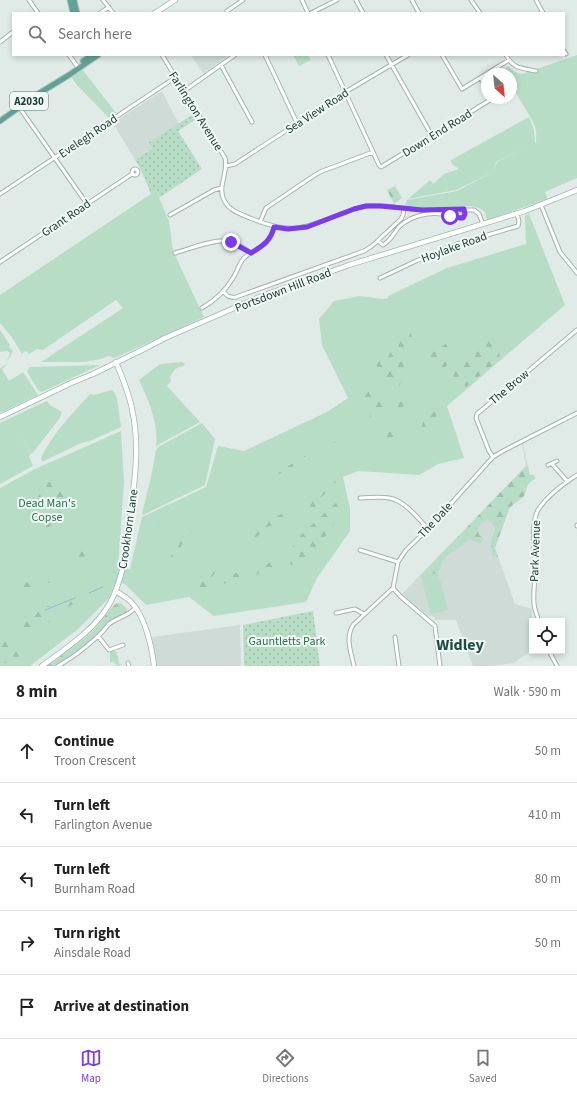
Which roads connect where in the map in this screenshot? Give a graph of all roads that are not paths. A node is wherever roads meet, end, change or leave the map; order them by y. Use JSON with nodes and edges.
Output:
{"nodes":[{"id":1,"x":29,"y":0,"type":"edge"},
{"id":2,"x":70,"y":0,"type":"edge"},
{"id":3,"x":74,"y":0,"type":"edge"},
{"id":4,"x":103,"y":0,"type":"edge"},
{"id":5,"x":175,"y":0,"type":"edge"},
{"id":6,"x":243,"y":0,"type":"edge"},
{"id":7,"x":302,"y":0,"type":"edge"},
{"id":8,"x":337,"y":0,"type":"edge"},
{"id":9,"x":356,"y":0,"type":"edge"},
{"id":10,"x":412,"y":0,"type":"edge"},
{"id":11,"x":471,"y":0,"type":"edge"},
{"id":12,"x":536,"y":0,"type":"edge"},
{"id":13,"x":109,"y":8,"type":"junction"},
{"id":14,"x":37,"y":12,"type":"edge"},
{"id":15,"x":73,"y":12,"type":"edge"},
{"id":16,"x":77,"y":12,"type":"edge"},
{"id":17,"x":102,"y":12,"type":"edge"},
{"id":18,"x":111,"y":12,"type":"edge"},
{"id":19,"x":158,"y":12,"type":"edge"},
{"id":20,"x":228,"y":12,"type":"edge"},
{"id":21,"x":308,"y":12,"type":"edge"},
{"id":22,"x":311,"y":12,"type":"edge"},
{"id":23,"x":362,"y":12,"type":"edge"},
{"id":24,"x":418,"y":12,"type":"edge"},
{"id":25,"x":479,"y":12,"type":"edge"},
{"id":26,"x":542,"y":12,"type":"edge"},
{"id":27,"x":12,"y":33,"type":"edge"},
{"id":28,"x":0,"y":42,"type":"edge"},
{"id":29,"x":70,"y":56,"type":"edge"},
{"id":30,"x":93,"y":56,"type":"edge"},
{"id":31,"x":94,"y":56,"type":"edge"},
{"id":32,"x":163,"y":56,"type":"edge"},
{"id":33,"x":234,"y":56,"type":"edge"},
{"id":34,"x":265,"y":56,"type":"edge"},
{"id":35,"x":328,"y":56,"type":"edge"},
{"id":36,"x":387,"y":56,"type":"edge"},
{"id":37,"x":406,"y":56,"type":"edge"},
{"id":38,"x":443,"y":56,"type":"edge"},
{"id":39,"x":507,"y":56,"type":"edge"},
{"id":40,"x":509,"y":60,"type":"junction"},
{"id":41,"x":221,"y":65,"type":"junction"},
{"id":42,"x":392,"y":65,"type":"junction"},
{"id":43,"x":77,"y":66,"type":"junction"},
{"id":44,"x":497,"y":68,"type":"edge"},
{"id":45,"x":536,"y":71,"type":"dead end"},
{"id":46,"x":176,"y":77,"type":"junction"},
{"id":47,"x":481,"y":78,"type":"edge"},
{"id":48,"x":58,"y":81,"type":"junction"},
{"id":49,"x":184,"y":91,"type":"junction"},
{"id":50,"x":345,"y":92,"type":"junction"},
{"id":51,"x":484,"y":104,"type":"edge"},
{"id":52,"x":19,"y":107,"type":"junction"},
{"id":53,"x":0,"y":121,"type":"edge"},
{"id":54,"x":252,"y":122,"type":"dead end"},
{"id":55,"x":298,"y":123,"type":"junction"},
{"id":56,"x":432,"y":136,"type":"junction"},
{"id":57,"x":373,"y":152,"type":"junction"},
{"id":58,"x":55,"y":157,"type":"junction"},
{"id":59,"x":226,"y":166,"type":"junction"},
{"id":60,"x":132,"y":174,"type":"dead end"},
{"id":61,"x":221,"y":188,"type":"junction"},
{"id":62,"x":577,"y":190,"type":"edge"},
{"id":63,"x":0,"y":194,"type":"edge"},
{"id":64,"x":87,"y":204,"type":"junction"},
{"id":65,"x":541,"y":205,"type":"junction"},
{"id":66,"x":404,"y":208,"type":"junction"},
{"id":67,"x":464,"y":209,"type":"junction"},
{"id":68,"x":517,"y":214,"type":"junction"},
{"id":69,"x":170,"y":215,"type":"dead end"},
{"id":70,"x":260,"y":222,"type":"junction"},
{"id":71,"x":483,"y":224,"type":"junction"},
{"id":72,"x":274,"y":227,"type":"junction"},
{"id":73,"x":378,"y":241,"type":"junction"},
{"id":74,"x":251,"y":253,"type":"junction"},
{"id":75,"x":180,"y":256,"type":"dead end"},
{"id":76,"x":0,"y":262,"type":"edge"},
{"id":77,"x":577,"y":273,"type":"edge"},
{"id":78,"x":380,"y":278,"type":"dead end"},
{"id":79,"x":222,"y":291,"type":"junction"},
{"id":80,"x":202,"y":308,"type":"dead end"},
{"id":81,"x":577,"y":330,"type":"edge"},
{"id":82,"x":116,"y":362,"type":"junction"},
{"id":83,"x":577,"y":413,"type":"edge"},
{"id":84,"x":0,"y":416,"type":"edge"},
{"id":85,"x":493,"y":457,"type":"junction"},
{"id":86,"x":557,"y":461,"type":"dead end"},
{"id":87,"x":552,"y":464,"type":"junction"},
{"id":88,"x":548,"y":465,"type":"dead end"},
{"id":89,"x":577,"y":475,"type":"edge"},
{"id":90,"x":567,"y":481,"type":"junction"},
{"id":91,"x":360,"y":498,"type":"dead end"},
{"id":92,"x":428,"y":529,"type":"junction"},
{"id":93,"x":360,"y":550,"type":"dead end"},
{"id":94,"x":398,"y":562,"type":"junction"},
{"id":95,"x":393,"y":588,"type":"junction"},
{"id":96,"x":115,"y":591,"type":"junction"},
{"id":97,"x":135,"y":608,"type":"junction"},
{"id":98,"x":336,"y":613,"type":"dead end"},
{"id":99,"x":364,"y":614,"type":"junction"},
{"id":100,"x":538,"y":618,"type":"edge"},
{"id":101,"x":98,"y":636,"type":"junction"},
{"id":102,"x":395,"y":637,"type":"dead end"},
{"id":103,"x":123,"y":646,"type":"dead end"},
{"id":104,"x":551,"y":654,"type":"edge"},
{"id":105,"x":42,"y":666,"type":"edge"},
{"id":106,"x":59,"y":666,"type":"edge"},
{"id":107,"x":154,"y":666,"type":"edge"},
{"id":108,"x":354,"y":666,"type":"edge"},
{"id":109,"x":399,"y":666,"type":"edge"},
{"id":110,"x":440,"y":666,"type":"edge"},
{"id":111,"x":557,"y":666,"type":"edge"}],
"edges":[{"from":1,"to":14,"type":"street"},
{"from":2,"to":15,"type":"main road"},
{"from":3,"to":16,"type":"main road"},
{"from":4,"to":13,"type":"street"},
{"from":5,"to":19,"type":"main road"},
{"from":6,"to":20,"type":"street"},
{"from":7,"to":21,"type":"street"},
{"from":8,"to":22,"type":"street"},
{"from":9,"to":23,"type":"street"},
{"from":10,"to":24,"type":"street"},
{"from":11,"to":25,"type":"street"},
{"from":12,"to":26,"type":"street"},
{"from":13,"to":17,"type":"street"},
{"from":13,"to":18,"type":"street"},
{"from":27,"to":28,"type":"street"},
{"from":29,"to":43,"type":"street"},
{"from":30,"to":43,"type":"main road","number":"A2030"},
{"from":31,"to":48,"type":"main road","number":"A2030"},
{"from":32,"to":46,"type":"street","name":"Farlington Avenue"},
{"from":33,"to":41,"type":"street"},
{"from":34,"to":55,"type":"street"},
{"from":35,"to":50,"type":"street"},
{"from":36,"to":42,"type":"street"},
{"from":37,"to":42,"type":"street","name":"Sea View Road"},
{"from":38,"to":47,"type":"street"},
{"from":39,"to":40,"type":"street"},
{"from":40,"to":44,"type":"street"},
{"from":40,"to":45,"type":"street"},
{"from":41,"to":49,"type":"street"},
{"from":41,"to":54,"type":"street"},
{"from":42,"to":50,"type":"street","name":"Sea View Road"},
{"from":42,"to":56,"type":"street"},
{"from":43,"to":48,"type":"main road","number":"A2030"},
{"from":46,"to":49,"type":"street","name":"Farlington Avenue"},
{"from":46,"to":58,"type":"street","name":"Evelegh Road"},
{"from":48,"to":52,"type":"main road","number":"A2030"},
{"from":49,"to":59,"type":"street","name":"Farlington Avenue"},
{"from":50,"to":55,"type":"street","name":"Sea View Road"},
{"from":50,"to":57,"type":"street"},
{"from":51,"to":56,"type":"street","name":"Down End Road"},
{"from":52,"to":53,"type":"main road","number":"A2030"},
{"from":52,"to":58,"type":"street"},
{"from":55,"to":59,"type":"street","name":"Sea View Road"},
{"from":56,"to":57,"type":"street","name":"Down End Road"},
{"from":57,"to":70,"type":"street"},
{"from":58,"to":63,"type":"street","name":"Evelegh Road"},
{"from":58,"to":64,"type":"street"},
{"from":59,"to":61,"type":"street","name":"Farlington Avenue"},
{"from":60,"to":64,"type":"street","name":"Grant Road"},
{"from":61,"to":69,"type":"street"},
{"from":61,"to":70,"type":"street"},
{"from":62,"to":65,"type":"main road","name":"Portsdown Hill Road"},
{"from":64,"to":76,"type":"street","name":"Grant Road"},
{"from":65,"to":68,"type":"main road","name":"Portsdown Hill Road"},
{"from":65,"to":77,"type":"street"},
{"from":66,"to":67,"type":"street"},
{"from":66,"to":72,"type":"street"},
{"from":66,"to":73,"type":"street"},
{"from":67,"to":71,"type":"street"},
{"from":67,"to":73,"type":"street"},
{"from":68,"to":71,"type":"main road","name":"Portsdown Hill Road"},
{"from":68,"to":78,"type":"street","name":"Hoylake Road"},
{"from":70,"to":72,"type":"street"},
{"from":71,"to":82,"type":"main road","name":"Portsdown Hill Road"},
{"from":72,"to":74,"type":"street"},
{"from":73,"to":79,"type":"street"},
{"from":74,"to":75,"type":"street"},
{"from":74,"to":79,"type":"street"},
{"from":79,"to":80,"type":"street"},
{"from":81,"to":85,"type":"street","name":"The Brow"},
{"from":82,"to":84,"type":"main road","name":"Portsdown Hill Road"},
{"from":82,"to":96,"type":"main road","name":"Crookhorn Lane"},
{"from":83,"to":85,"type":"street","name":"The Dale"},
{"from":85,"to":92,"type":"street","name":"The Dale"},
{"from":86,"to":87,"type":"street"},
{"from":87,"to":88,"type":"street"},
{"from":87,"to":90,"type":"street"},
{"from":89,"to":90,"type":"street","name":"Park Avenue"},
{"from":90,"to":100,"type":"street","name":"Park Avenue"},
{"from":91,"to":92,"type":"street"},
{"from":92,"to":94,"type":"street","name":"The Dale"},
{"from":93,"to":94,"type":"street"},
{"from":94,"to":95,"type":"street","name":"The Dale"},
{"from":95,"to":99,"type":"street"},
{"from":95,"to":110,"type":"street"},
{"from":96,"to":97,"type":"main road"},
{"from":96,"to":105,"type":"main road","name":"Crookhorn Lane"},
{"from":97,"to":101,"type":"street"},
{"from":97,"to":107,"type":"main road"},
{"from":98,"to":99,"type":"street"},
{"from":99,"to":108,"type":"street"},
{"from":101,"to":103,"type":"street"},
{"from":101,"to":106,"type":"street"},
{"from":102,"to":109,"type":"street"},
{"from":104,"to":111,"type":"street"}]}
